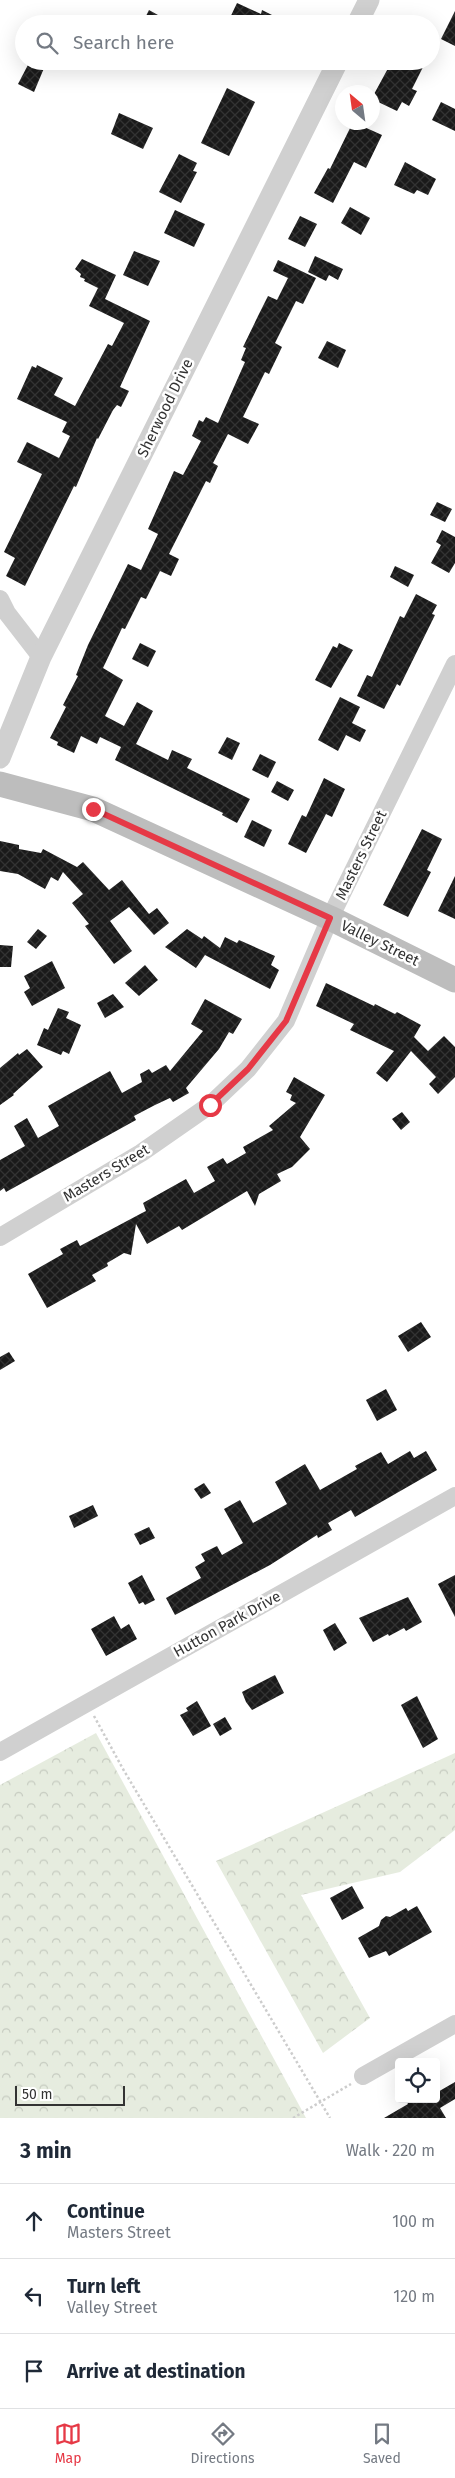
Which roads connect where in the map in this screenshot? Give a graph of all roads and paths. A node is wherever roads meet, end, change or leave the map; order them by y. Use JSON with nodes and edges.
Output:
{"nodes":[{"id":1,"x":369,"y":0,"type":"edge"},
{"id":2,"x":362,"y":15,"type":"edge"},
{"id":3,"x":334,"y":70,"type":"edge"},
{"id":4,"x":0,"y":600,"type":"edge"},
{"id":5,"x":41,"y":657,"type":"junction"},
{"id":6,"x":455,"y":664,"type":"edge"},
{"id":7,"x":0,"y":758,"type":"edge"},
{"id":8,"x":0,"y":784,"type":"edge"},
{"id":9,"x":330,"y":918,"type":"junction"},
{"id":10,"x":455,"y":980,"type":"edge"},
{"id":11,"x":0,"y":1238,"type":"edge"},
{"id":12,"x":455,"y":1496,"type":"edge"},
{"id":13,"x":87,"y":1703,"type":"junction"},
{"id":14,"x":0,"y":1752,"type":"edge"},
{"id":15,"x":455,"y":2024,"type":"edge"},
{"id":16,"x":362,"y":2076,"type":"joint"},
{"id":17,"x":322,"y":2102,"type":"junction"},
{"id":18,"x":293,"y":2118,"type":"edge"},
{"id":19,"x":330,"y":2118,"type":"edge"}],
"edges":[{"from":1,"to":2,"type":"street"},
{"from":3,"to":5,"type":"street","name":"Sherwood Drive"},
{"from":4,"to":5,"type":"street"},
{"from":5,"to":7,"type":"street","name":"Sherwood Drive"},
{"from":6,"to":9,"type":"street","name":"Masters Street"},
{"from":8,"to":9,"type":"main road","name":"Valley Street"},
{"from":9,"to":10,"type":"main road","name":"Valley Street"},
{"from":9,"to":11,"type":"street","name":"Masters Street"},
{"from":12,"to":13,"type":"street","name":"Hutton Park Drive"},
{"from":13,"to":14,"type":"street","name":"Hutton Park Drive"},
{"from":13,"to":17,"type":"path"},
{"from":15,"to":16,"type":"street"},
{"from":16,"to":17,"type":"path"},
{"from":17,"to":18,"type":"path"},
{"from":17,"to":19,"type":"path"}]}
